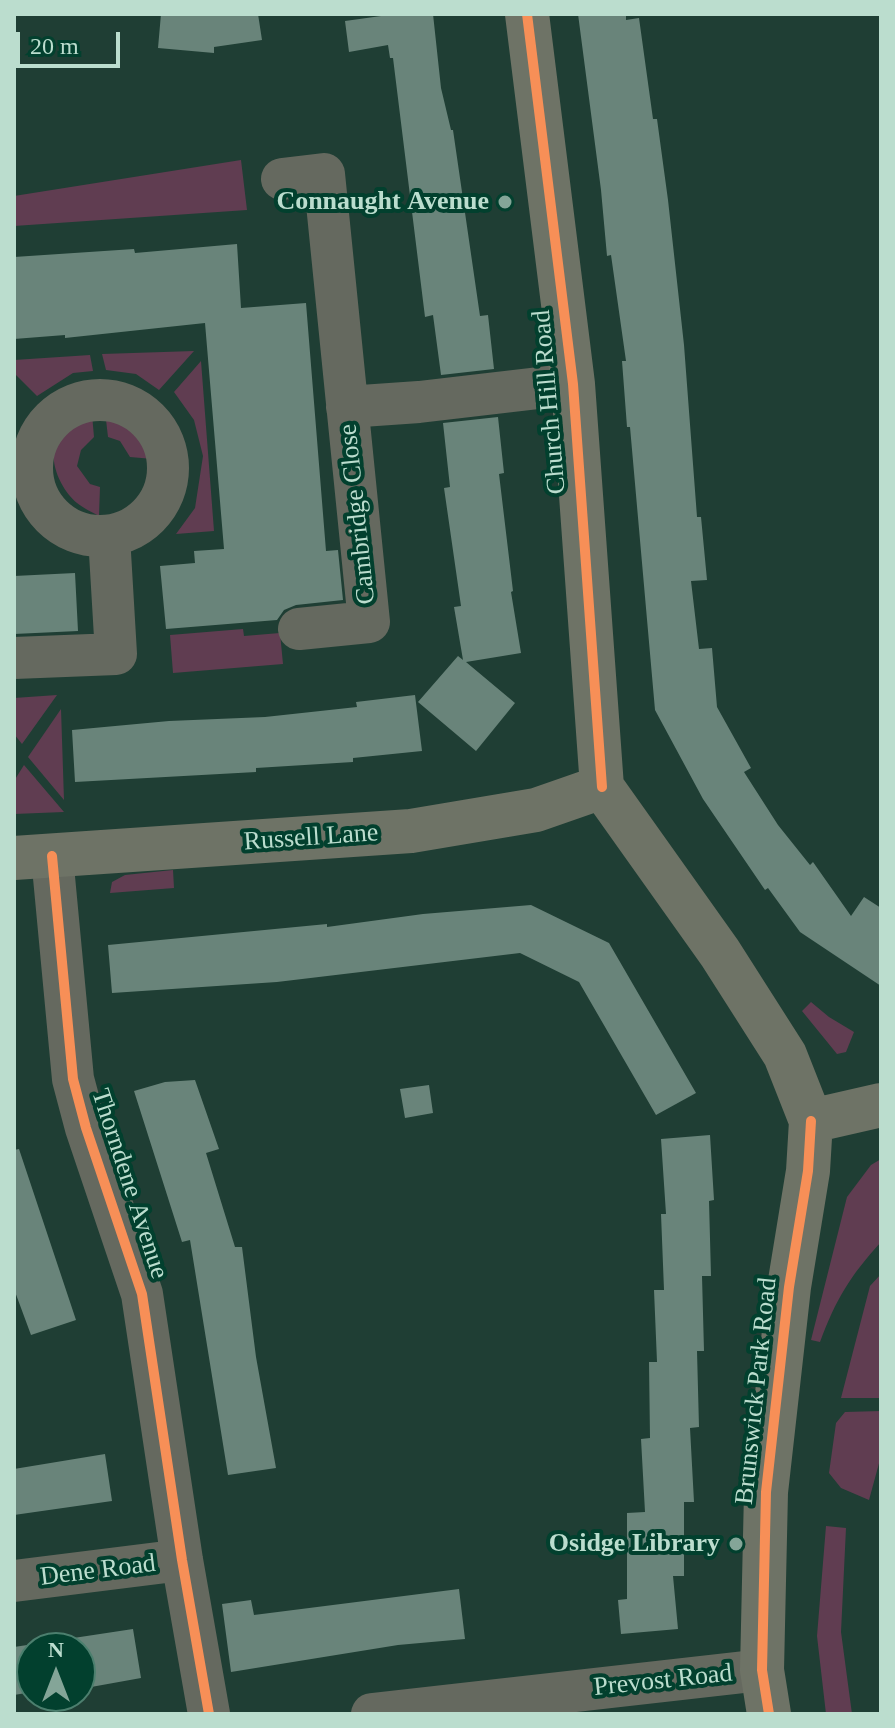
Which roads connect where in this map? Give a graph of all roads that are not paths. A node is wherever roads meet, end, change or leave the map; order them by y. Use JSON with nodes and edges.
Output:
{"nodes":[{"id":1,"x":527,"y":14,"type":"edge"},
{"id":2,"x":282,"y":179,"type":"dead end"},
{"id":3,"x":573,"y":384,"type":"junction"},
{"id":4,"x":347,"y":407,"type":"junction"},
{"id":5,"x":109,"y":536,"type":"dead end"},
{"id":6,"x":299,"y":629,"type":"dead end"},
{"id":7,"x":14,"y":658,"type":"edge"},
{"id":8,"x":602,"y":787,"type":"junction"},
{"id":9,"x":33,"y":857,"type":"edge"},
{"id":10,"x":881,"y":1105,"type":"edge"},
{"id":11,"x":811,"y":1121,"type":"junction"},
{"id":12,"x":182,"y":1560,"type":"junction"},
{"id":13,"x":14,"y":1581,"type":"edge"},
{"id":14,"x":762,"y":1670,"type":"junction"},
{"id":15,"x":209,"y":1714,"type":"edge"},
{"id":16,"x":372,"y":1714,"type":"edge"},
{"id":17,"x":769,"y":1714,"type":"edge"}],
"edges":[{"from":1,"to":3,"type":"street","name":"Church Hill Road"},
{"from":2,"to":4,"type":"street","name":"Cambridge Close"},
{"from":3,"to":4,"type":"street","name":"Cambridge Close"},
{"from":3,"to":8,"type":"street","name":"Church Hill Road"},
{"from":4,"to":6,"type":"street","name":"Cambridge Close"},
{"from":5,"to":7,"type":"street"},
{"from":8,"to":9,"type":"street","name":"Russell Lane"},
{"from":8,"to":11,"type":"street","name":"Brunswick Park Road"},
{"from":9,"to":12,"type":"street","name":"Thorndene Avenue"},
{"from":10,"to":11,"type":"street"},
{"from":11,"to":14,"type":"street","name":"Brunswick Park Road"},
{"from":12,"to":13,"type":"street","name":"Dene Road"},
{"from":12,"to":15,"type":"street","name":"Thorndene Avenue"},
{"from":14,"to":16,"type":"street","name":"Prevost Road"},
{"from":14,"to":17,"type":"street","name":"Brunswick Park Road"}]}
